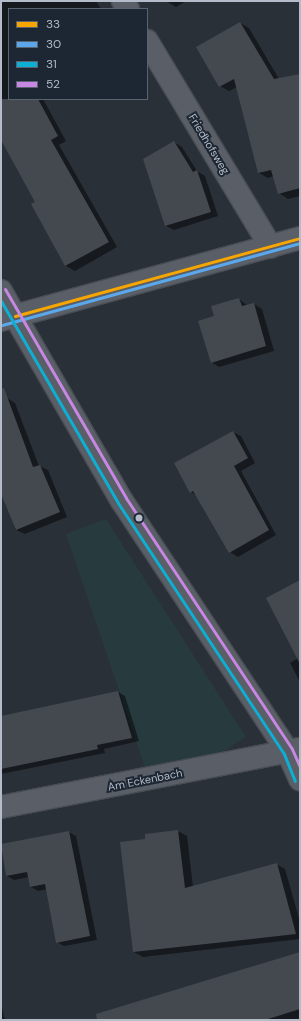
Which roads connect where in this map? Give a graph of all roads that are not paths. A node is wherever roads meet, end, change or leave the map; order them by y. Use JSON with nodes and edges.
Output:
{"nodes":[{"id":1,"x":148,"y":43,"type":"edge"},
{"id":2,"x":300,"y":238,"type":"edge"},
{"id":3,"x":271,"y":246,"type":"junction"},
{"id":4,"x":1,"y":291,"type":"edge"},
{"id":5,"x":8,"y":318,"type":"edge"},
{"id":6,"x":294,"y":751,"type":"edge"},
{"id":7,"x":300,"y":780,"type":"edge"},
{"id":8,"x":1,"y":807,"type":"edge"}],
"edges":[{"from":1,"to":3,"type":"street","name":"Friedhofsweg"},
{"from":2,"to":3,"type":"street"},
{"from":3,"to":5,"type":"street"},
{"from":4,"to":5,"type":"street"},
{"from":5,"to":6,"type":"street"},
{"from":6,"to":7,"type":"street"},
{"from":6,"to":8,"type":"street","name":"Am Eckenbach"}]}
